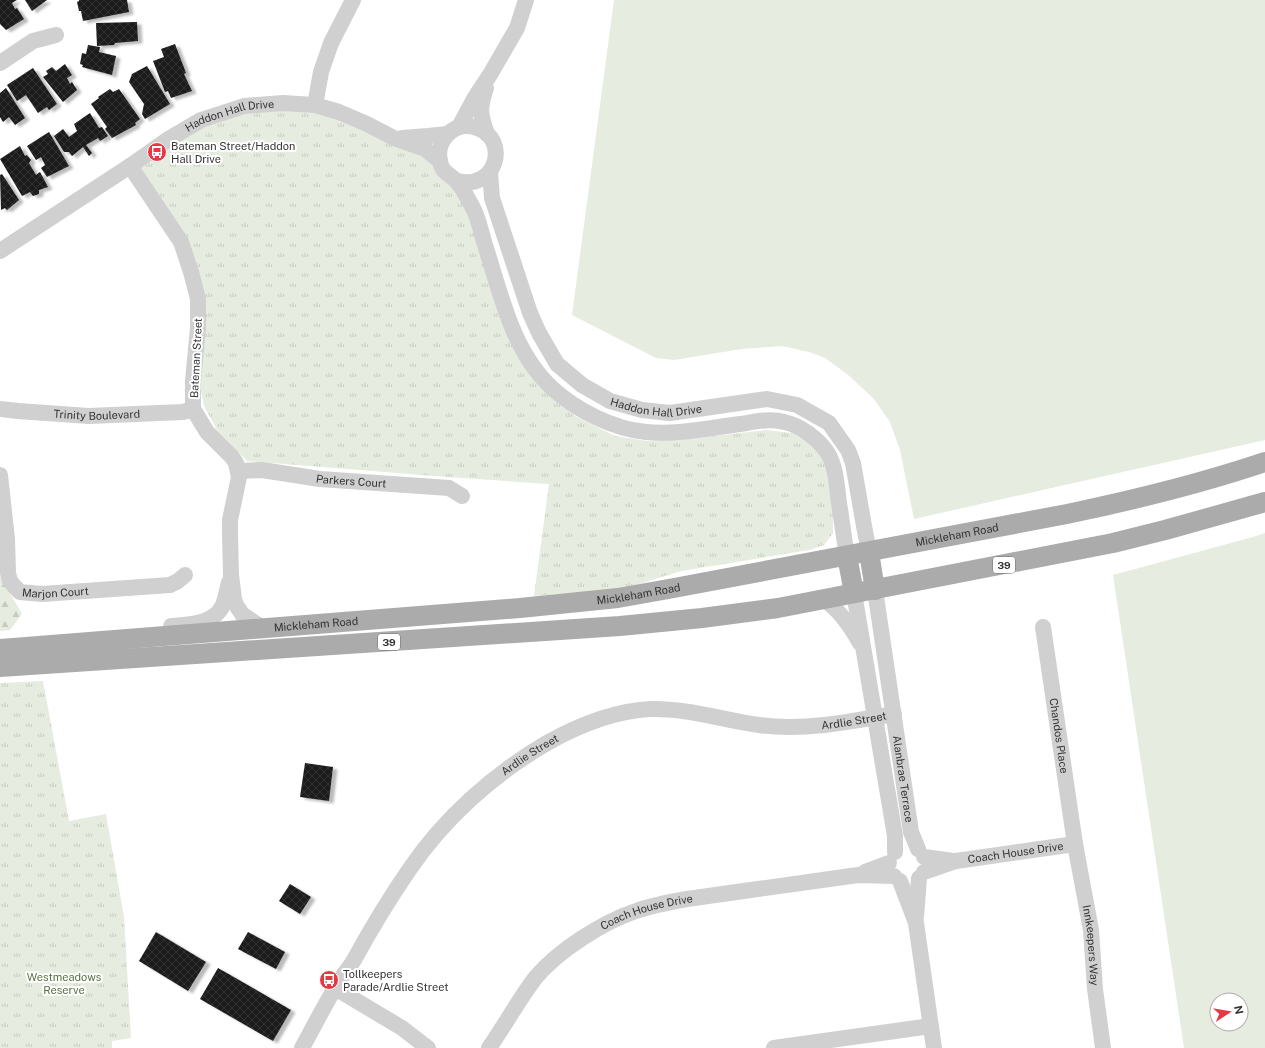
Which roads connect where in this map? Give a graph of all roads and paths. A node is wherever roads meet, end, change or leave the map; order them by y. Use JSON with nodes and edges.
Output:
{"nodes":[{"id":1,"x":353,"y":0,"type":"edge"},
{"id":2,"x":526,"y":0,"type":"edge"},
{"id":3,"x":56,"y":35,"type":"dead end"},
{"id":4,"x":0,"y":63,"type":"edge"},
{"id":5,"x":491,"y":73,"type":"junction"},
{"id":6,"x":315,"y":105,"type":"junction"},
{"id":7,"x":453,"y":130,"type":"junction"},
{"id":8,"x":487,"y":134,"type":"junction"},
{"id":9,"x":394,"y":138,"type":"junction"},
{"id":10,"x":440,"y":161,"type":"junction"},
{"id":11,"x":130,"y":166,"type":"junction"},
{"id":12,"x":490,"y":172,"type":"junction"},
{"id":13,"x":457,"y":181,"type":"junction"},
{"id":14,"x":0,"y":251,"type":"edge"},
{"id":15,"x":0,"y":409,"type":"edge"},
{"id":16,"x":193,"y":409,"type":"junction"},
{"id":17,"x":1265,"y":462,"type":"edge"},
{"id":18,"x":238,"y":470,"type":"junction"},
{"id":19,"x":0,"y":475,"type":"edge"},
{"id":20,"x":462,"y":496,"type":"dead end"},
{"id":21,"x":1265,"y":502,"type":"edge"},
{"id":22,"x":870,"y":552,"type":"junction"},
{"id":23,"x":847,"y":556,"type":"junction"},
{"id":24,"x":185,"y":575,"type":"dead end"},
{"id":25,"x":231,"y":575,"type":"junction"},
{"id":26,"x":875,"y":590,"type":"junction"},
{"id":27,"x":854,"y":593,"type":"junction"},
{"id":28,"x":823,"y":599,"type":"junction"},
{"id":29,"x":1043,"y":627,"type":"dead end"},
{"id":30,"x":264,"y":628,"type":"junction"},
{"id":31,"x":32,"y":646,"type":"junction"},
{"id":32,"x":863,"y":648,"type":"junction"},
{"id":33,"x":0,"y":649,"type":"edge"},
{"id":34,"x":0,"y":667,"type":"edge"},
{"id":35,"x":894,"y":714,"type":"junction"},
{"id":36,"x":875,"y":717,"type":"junction"},
{"id":37,"x":1075,"y":844,"type":"junction"},
{"id":38,"x":921,"y":864,"type":"junction"},
{"id":39,"x":894,"y":868,"type":"junction"},
{"id":40,"x":916,"y":923,"type":"junction"},
{"id":41,"x":335,"y":988,"type":"junction"},
{"id":42,"x":931,"y":1026,"type":"junction"},
{"id":43,"x":302,"y":1048,"type":"edge"},
{"id":44,"x":428,"y":1048,"type":"edge"},
{"id":45,"x":489,"y":1048,"type":"edge"},
{"id":46,"x":774,"y":1048,"type":"edge"},
{"id":47,"x":934,"y":1048,"type":"edge"},
{"id":48,"x":1103,"y":1048,"type":"edge"}],
"edges":[{"from":1,"to":6,"type":"street"},
{"from":2,"to":5,"type":"street"},
{"from":3,"to":4,"type":"street"},
{"from":5,"to":7,"type":"street"},
{"from":5,"to":8,"type":"street"},
{"from":6,"to":9,"type":"street","name":"Haddon Hall Drive"},
{"from":6,"to":11,"type":"street","name":"Haddon Hall Drive"},
{"from":7,"to":8,"type":"street"},
{"from":7,"to":9,"type":"street"},
{"from":7,"to":10,"type":"street"},
{"from":8,"to":12,"type":"street"},
{"from":9,"to":10,"type":"street","name":"Haddon Hall Drive"},
{"from":10,"to":13,"type":"street"},
{"from":11,"to":14,"type":"street","name":"Haddon Hall Drive"},
{"from":11,"to":16,"type":"street","name":"Bateman Street"},
{"from":12,"to":13,"type":"street"},
{"from":12,"to":22,"type":"street","name":"Haddon Hall Drive"},
{"from":13,"to":23,"type":"street","name":"Haddon Hall Drive"},
{"from":15,"to":16,"type":"street","name":"Trinity Boulevard"},
{"from":16,"to":18,"type":"street","name":"Bateman Street"},
{"from":17,"to":22,"type":"main road","name":"Mickleham Road","number":"39"},
{"from":18,"to":20,"type":"street","name":"Parkers Court"},
{"from":18,"to":25,"type":"street"},
{"from":19,"to":24,"type":"street","name":"Marjon Court"},
{"from":21,"to":26,"type":"main road","name":"Mickleham Road","number":"39"},
{"from":22,"to":23,"type":"main road","name":"Mickleham Road","number":"39"},
{"from":22,"to":26,"type":"main road"},
{"from":23,"to":27,"type":"main road"},
{"from":23,"to":30,"type":"main road","name":"Mickleham Road","number":"39"},
{"from":25,"to":30,"type":"street"},
{"from":25,"to":31,"type":"street"},
{"from":26,"to":27,"type":"main road","name":"Mickleham Road","number":"39"},
{"from":26,"to":35,"type":"street","name":"Alanbrae Terrace"},
{"from":27,"to":28,"type":"main road","name":"Mickleham Road","number":"39"},
{"from":27,"to":32,"type":"street","name":"Alanbrae Terrace"},
{"from":28,"to":32,"type":"street"},
{"from":28,"to":34,"type":"main road","name":"Mickleham Road","number":"39"},
{"from":29,"to":37,"type":"street","name":"Chandos Place"},
{"from":30,"to":31,"type":"main road","name":"Mickleham Road","number":"39"},
{"from":31,"to":33,"type":"main road","name":"Mickleham Road","number":"39"},
{"from":32,"to":36,"type":"street","name":"Alanbrae Terrace"},
{"from":35,"to":36,"type":"street","name":"Ardlie Street"},
{"from":35,"to":38,"type":"street","name":"Alanbrae Terrace"},
{"from":36,"to":39,"type":"street","name":"Alanbrae Terrace"},
{"from":36,"to":41,"type":"street","name":"Ardlie Street"},
{"from":37,"to":38,"type":"street","name":"Coach House Drive"},
{"from":37,"to":48,"type":"street","name":"Innkeepers Way"},
{"from":38,"to":39,"type":"street"},
{"from":38,"to":39,"type":"street"},
{"from":38,"to":40,"type":"street","name":"Alanbrae Terrace"},
{"from":39,"to":40,"type":"street","name":"Alanbrae Terrace"},
{"from":39,"to":45,"type":"street","name":"Coach House Drive"},
{"from":40,"to":42,"type":"street","name":"Alanbrae Terrace"},
{"from":41,"to":43,"type":"street","name":"Ardlie Street"},
{"from":41,"to":44,"type":"street"},
{"from":42,"to":46,"type":"street"},
{"from":42,"to":47,"type":"street","name":"Alanbrae Terrace"}]}
